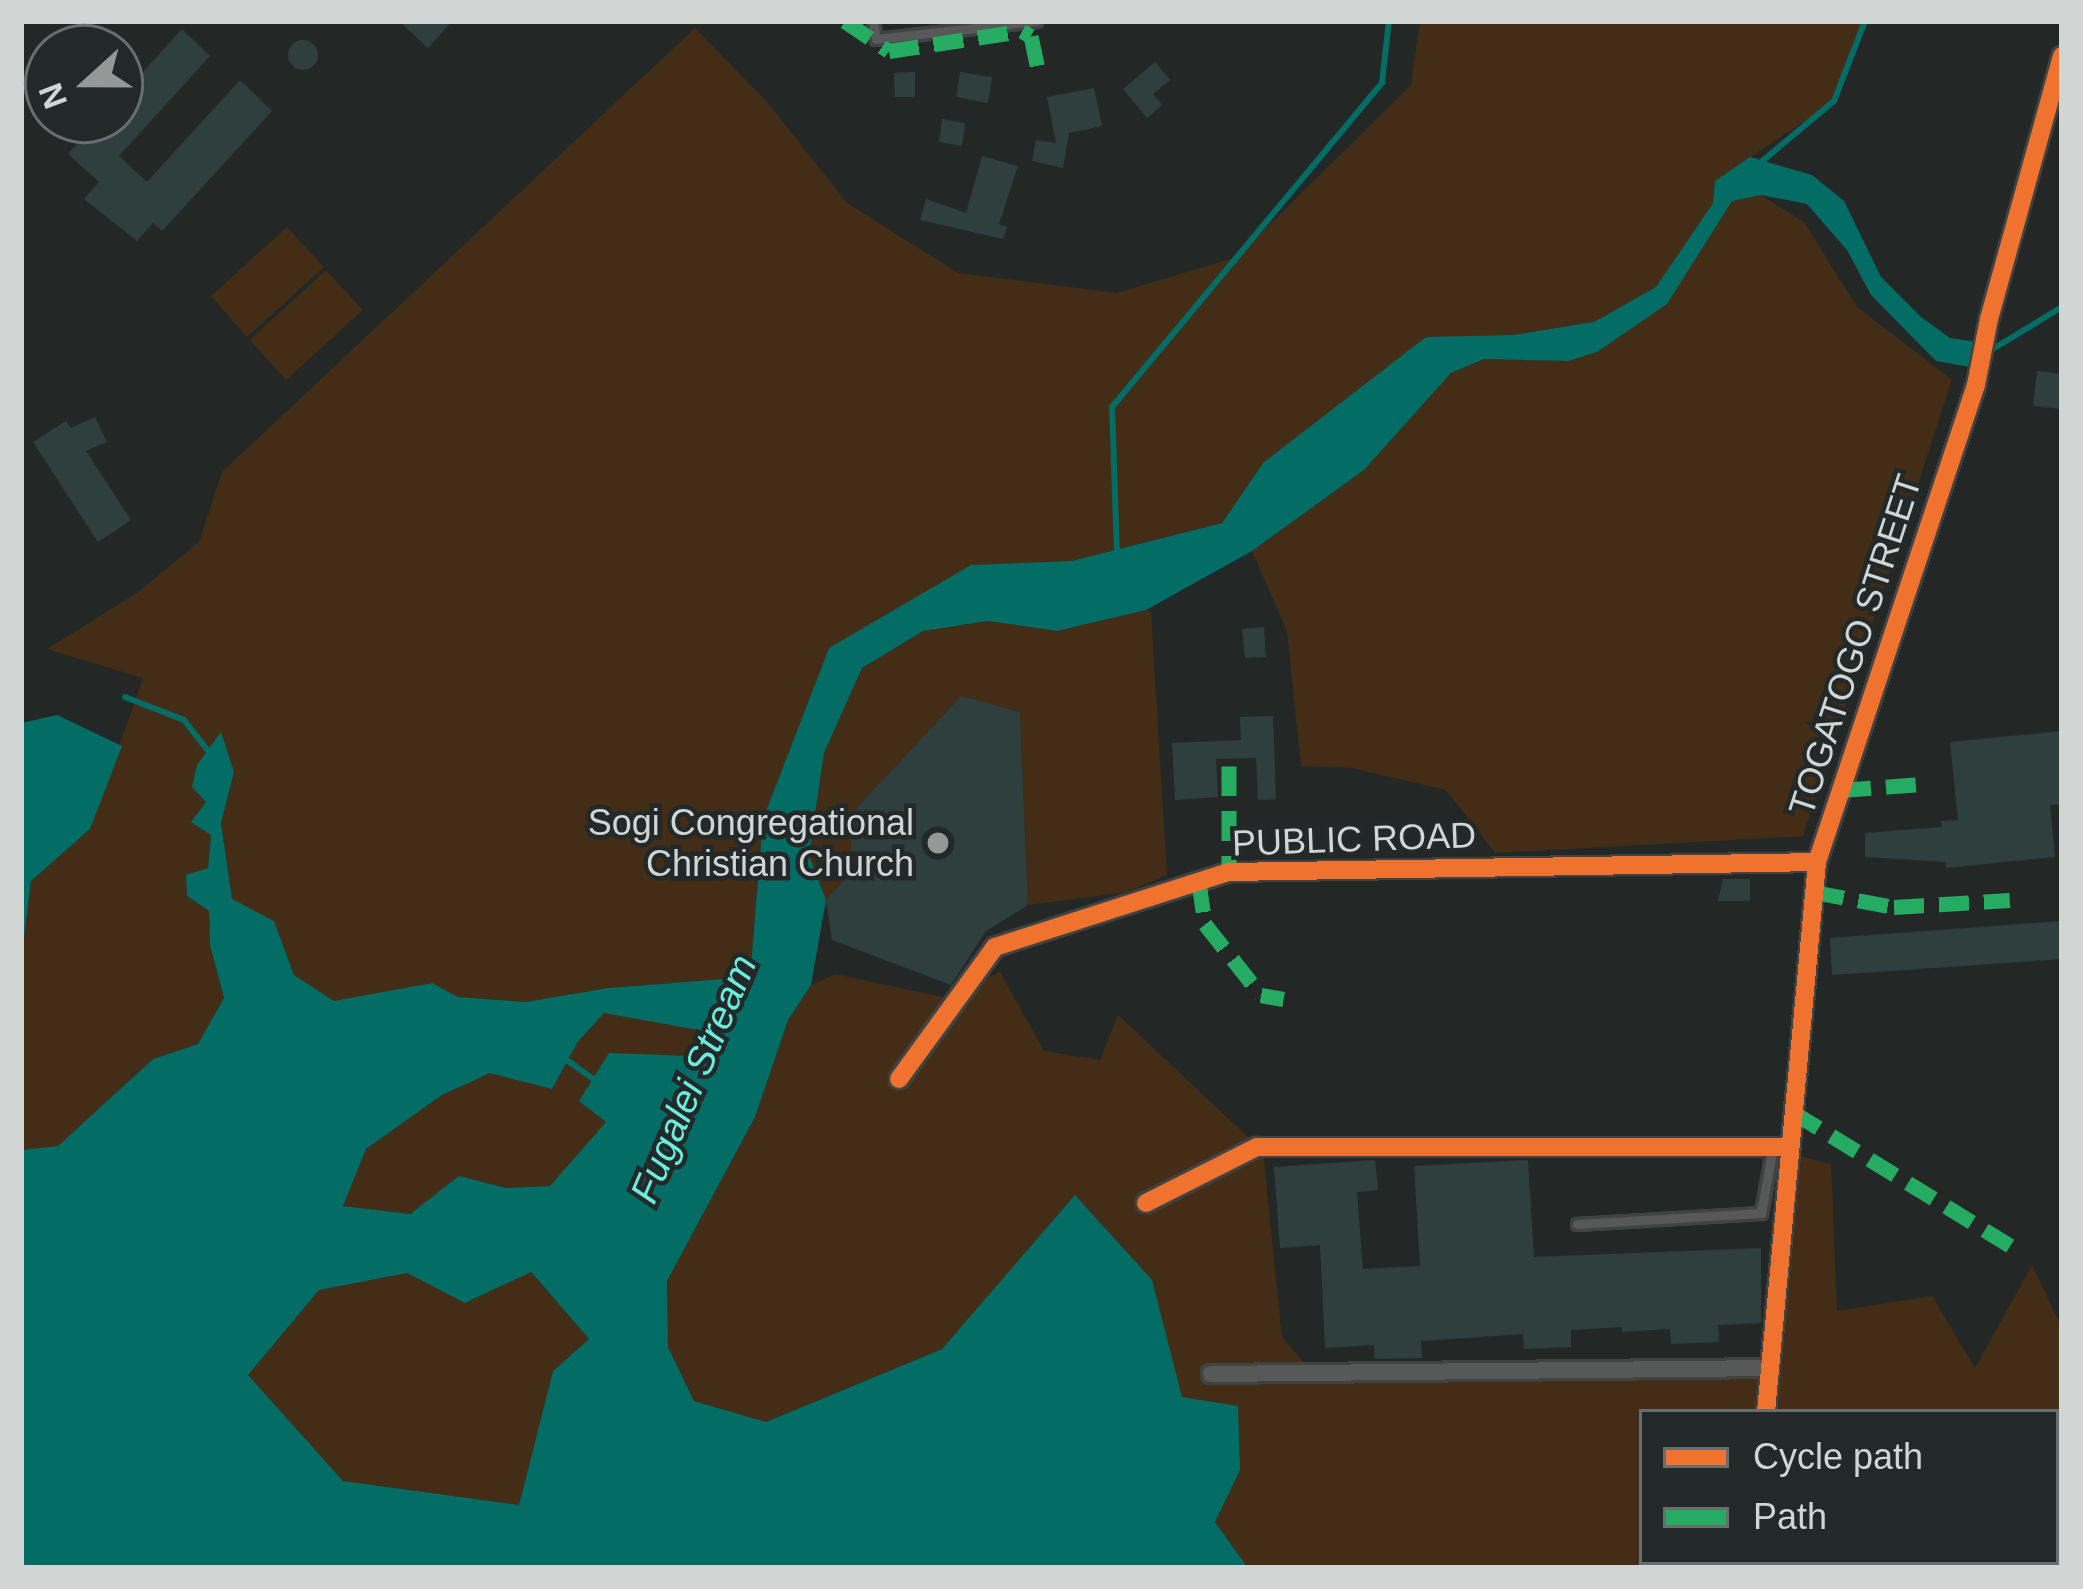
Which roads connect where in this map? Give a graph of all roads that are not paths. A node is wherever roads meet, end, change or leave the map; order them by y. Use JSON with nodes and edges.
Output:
{"nodes":[{"id":1,"x":873,"y":21,"type":"edge"},
{"id":2,"x":1036,"y":21,"type":"edge"},
{"id":3,"x":2062,"y":56,"type":"edge"},
{"id":4,"x":1817,"y":862,"type":"junction"},
{"id":5,"x":899,"y":1078,"type":"dead end"},
{"id":6,"x":1781,"y":1147,"type":"junction"},
{"id":7,"x":1146,"y":1203,"type":"dead end"},
{"id":8,"x":1576,"y":1224,"type":"dead end"},
{"id":9,"x":1770,"y":1368,"type":"junction"},
{"id":10,"x":1211,"y":1374,"type":"dead end"},
{"id":11,"x":1766,"y":1409,"type":"edge"}],
"edges":[{"from":1,"to":2,"type":"lane"},
{"from":3,"to":4,"type":"street","name":"TOGATOGO STREET"},
{"from":4,"to":5,"type":"street","name":"PUBLIC ROAD"},
{"from":4,"to":6,"type":"street","name":"TOGATOGO STREET"},
{"from":6,"to":7,"type":"street"},
{"from":6,"to":8,"type":"lane"},
{"from":6,"to":9,"type":"street","name":"TOGATOGO STREET"},
{"from":9,"to":10,"type":"street"},
{"from":9,"to":11,"type":"street","name":"TOGATOGO STREET"}]}
